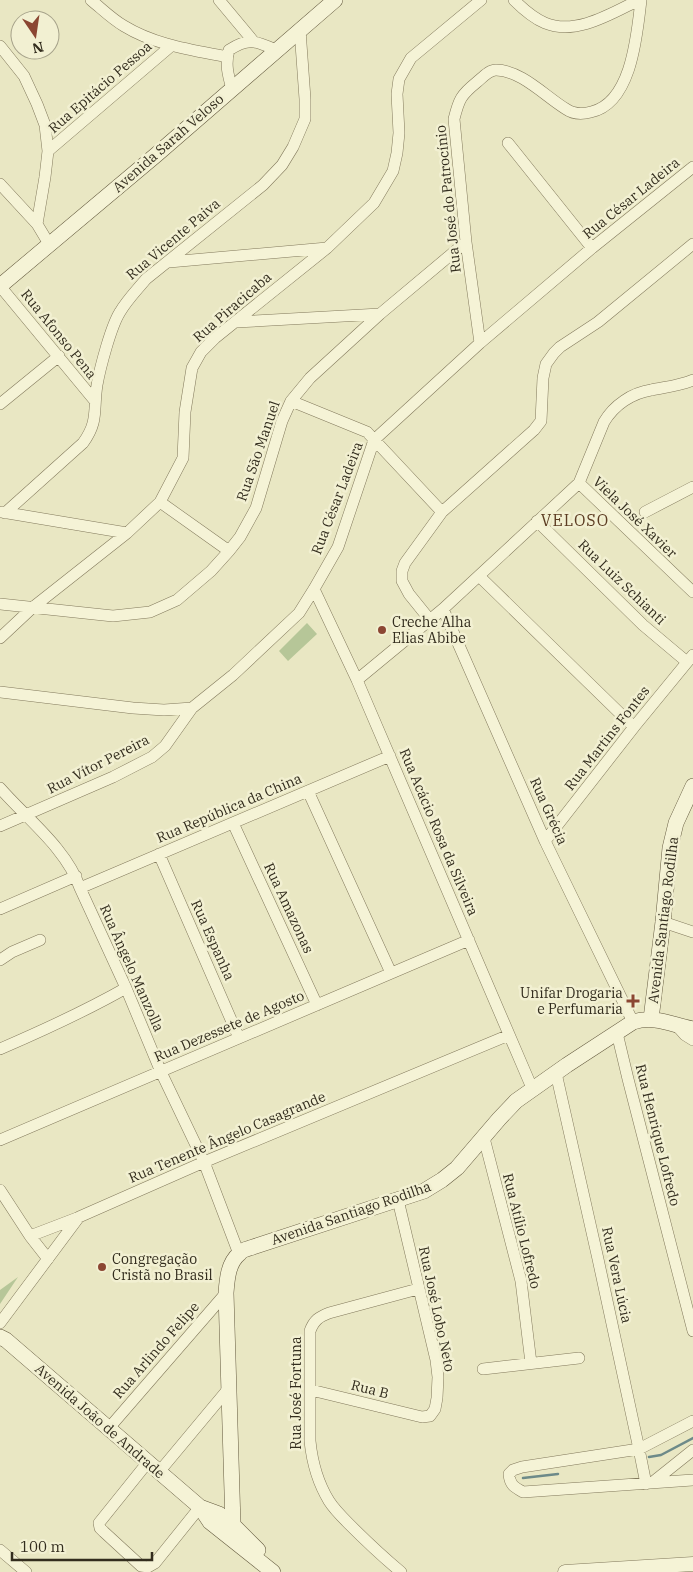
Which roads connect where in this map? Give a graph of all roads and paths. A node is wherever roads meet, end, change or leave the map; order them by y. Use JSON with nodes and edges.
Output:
{"nodes":[{"id":1,"x":91,"y":0,"type":"edge"},
{"id":2,"x":219,"y":0,"type":"edge"},
{"id":3,"x":335,"y":0,"type":"edge"},
{"id":4,"x":481,"y":0,"type":"edge"},
{"id":5,"x":514,"y":0,"type":"edge"},
{"id":6,"x":640,"y":0,"type":"edge"},
{"id":7,"x":300,"y":30,"type":"junction"},
{"id":8,"x":254,"y":42,"type":"junction"},
{"id":9,"x":0,"y":46,"type":"edge"},
{"id":10,"x":171,"y":46,"type":"junction"},
{"id":11,"x":276,"y":50,"type":"junction"},
{"id":12,"x":227,"y":57,"type":"junction"},
{"id":13,"x":232,"y":88,"type":"junction"},
{"id":14,"x":508,"y":143,"type":"dead end"},
{"id":15,"x":48,"y":151,"type":"junction"},
{"id":16,"x":693,"y":167,"type":"edge"},
{"id":17,"x":0,"y":184,"type":"edge"},
{"id":18,"x":36,"y":224,"type":"junction"},
{"id":19,"x":466,"y":242,"type":"junction"},
{"id":20,"x":49,"y":244,"type":"junction"},
{"id":21,"x":693,"y":244,"type":"edge"},
{"id":22,"x":327,"y":248,"type":"junction"},
{"id":23,"x":592,"y":248,"type":"junction"},
{"id":24,"x":169,"y":262,"type":"junction"},
{"id":25,"x":0,"y":286,"type":"edge"},
{"id":26,"x":380,"y":314,"type":"junction"},
{"id":27,"x":350,"y":316,"type":"junction"},
{"id":28,"x":236,"y":322,"type":"junction"},
{"id":29,"x":360,"y":332,"type":"junction"},
{"id":30,"x":480,"y":343,"type":"junction"},
{"id":31,"x":59,"y":356,"type":"junction"},
{"id":32,"x":693,"y":380,"type":"edge"},
{"id":33,"x":95,"y":401,"type":"junction"},
{"id":34,"x":291,"y":401,"type":"junction"},
{"id":35,"x":0,"y":404,"type":"edge"},
{"id":36,"x":374,"y":440,"type":"junction"},
{"id":37,"x":579,"y":483,"type":"junction"},
{"id":38,"x":693,"y":487,"type":"edge"},
{"id":39,"x":160,"y":502,"type":"junction"},
{"id":40,"x":2,"y":512,"type":"edge"},
{"id":41,"x":442,"y":512,"type":"junction"},
{"id":42,"x":645,"y":512,"type":"dead end"},
{"id":43,"x":537,"y":521,"type":"junction"},
{"id":44,"x":126,"y":533,"type":"junction"},
{"id":45,"x":229,"y":552,"type":"junction"},
{"id":46,"x":479,"y":576,"type":"junction"},
{"id":47,"x":314,"y":589,"type":"junction"},
{"id":48,"x":693,"y":592,"type":"edge"},
{"id":49,"x":0,"y":604,"type":"edge"},
{"id":50,"x":32,"y":608,"type":"junction"},
{"id":51,"x":443,"y":609,"type":"junction"},
{"id":52,"x":430,"y":620,"type":"junction"},
{"id":53,"x":0,"y":638,"type":"edge"},
{"id":54,"x":690,"y":658,"type":"edge"},
{"id":55,"x":357,"y":680,"type":"junction"},
{"id":56,"x":0,"y":692,"type":"edge"},
{"id":57,"x":192,"y":708,"type":"junction"},
{"id":58,"x":634,"y":727,"type":"junction"},
{"id":59,"x":390,"y":756,"type":"junction"},
{"id":60,"x":693,"y":786,"type":"edge"},
{"id":61,"x":0,"y":788,"type":"edge"},
{"id":62,"x":308,"y":791,"type":"junction"},
{"id":63,"x":687,"y":804,"type":"edge"},
{"id":64,"x":26,"y":815,"type":"junction"},
{"id":65,"x":233,"y":823,"type":"junction"},
{"id":66,"x":0,"y":826,"type":"edge"},
{"id":67,"x":545,"y":841,"type":"junction"},
{"id":68,"x":159,"y":854,"type":"junction"},
{"id":69,"x":76,"y":876,"type":"junction"},
{"id":70,"x":80,"y":888,"type":"junction"},
{"id":71,"x":0,"y":909,"type":"edge"},
{"id":72,"x":663,"y":922,"type":"junction"},
{"id":73,"x":693,"y":932,"type":"edge"},
{"id":74,"x":40,"y":940,"type":"dead end"},
{"id":75,"x":469,"y":940,"type":"junction"},
{"id":76,"x":0,"y":960,"type":"edge"},
{"id":77,"x":391,"y":973,"type":"junction"},
{"id":78,"x":126,"y":988,"type":"junction"},
{"id":79,"x":317,"y":1005,"type":"junction"},
{"id":80,"x":651,"y":1019,"type":"junction"},
{"id":81,"x":634,"y":1022,"type":"junction"},
{"id":82,"x":677,"y":1026,"type":"junction"},
{"id":83,"x":693,"y":1029,"type":"edge"},
{"id":84,"x":618,"y":1033,"type":"junction"},
{"id":85,"x":510,"y":1035,"type":"junction"},
{"id":86,"x":239,"y":1038,"type":"junction"},
{"id":87,"x":693,"y":1040,"type":"edge"},
{"id":88,"x":0,"y":1049,"type":"edge"},
{"id":89,"x":160,"y":1072,"type":"junction"},
{"id":90,"x":556,"y":1073,"type":"junction"},
{"id":91,"x":532,"y":1088,"type":"junction"},
{"id":92,"x":484,"y":1138,"type":"junction"},
{"id":93,"x":0,"y":1140,"type":"edge"},
{"id":94,"x":204,"y":1162,"type":"junction"},
{"id":95,"x":0,"y":1190,"type":"edge"},
{"id":96,"x":398,"y":1200,"type":"junction"},
{"id":97,"x":79,"y":1217,"type":"junction"},
{"id":98,"x":30,"y":1236,"type":"junction"},
{"id":99,"x":239,"y":1254,"type":"junction"},
{"id":100,"x":48,"y":1259,"type":"junction"},
{"id":101,"x":418,"y":1289,"type":"junction"},
{"id":102,"x":226,"y":1293,"type":"junction"},
{"id":103,"x":0,"y":1323,"type":"edge"},
{"id":104,"x":693,"y":1331,"type":"edge"},
{"id":105,"x":0,"y":1337,"type":"edge"},
{"id":106,"x":579,"y":1358,"type":"dead end"},
{"id":107,"x":531,"y":1363,"type":"junction"},
{"id":108,"x":483,"y":1369,"type":"dead end"},
{"id":109,"x":229,"y":1388,"type":"junction"},
{"id":110,"x":311,"y":1390,"type":"junction"},
{"id":111,"x":422,"y":1417,"type":"joint"},
{"id":112,"x":693,"y":1421,"type":"edge"},
{"id":113,"x":109,"y":1428,"type":"junction"},
{"id":114,"x":639,"y":1448,"type":"junction"},
{"id":115,"x":693,"y":1450,"type":"edge"},
{"id":116,"x":154,"y":1467,"type":"junction"},
{"id":117,"x":693,"y":1480,"type":"edge"},
{"id":118,"x":649,"y":1483,"type":"junction"},
{"id":119,"x":233,"y":1504,"type":"junction"},
{"id":120,"x":208,"y":1512,"type":"junction"},
{"id":121,"x":233,"y":1525,"type":"junction"},
{"id":122,"x":0,"y":1550,"type":"edge"},
{"id":123,"x":693,"y":1564,"type":"edge"},
{"id":124,"x":26,"y":1572,"type":"edge"},
{"id":125,"x":273,"y":1572,"type":"edge"},
{"id":126,"x":401,"y":1572,"type":"edge"},
{"id":127,"x":565,"y":1572,"type":"edge"}],
"edges":[{"from":1,"to":10,"type":"street"},
{"from":2,"to":8,"type":"street"},
{"from":3,"to":7,"type":"main road","name":"Avenida Sarah Veloso"},
{"from":4,"to":22,"type":"street","name":"Rua Piracicaba"},
{"from":5,"to":6,"type":"street"},
{"from":6,"to":19,"type":"street","name":"Rua José do Patrocínio"},
{"from":7,"to":11,"type":"main road","name":"Avenida Sarah Veloso"},
{"from":7,"to":24,"type":"street","name":"Rua Vicente Paiva"},
{"from":8,"to":11,"type":"street"},
{"from":8,"to":12,"type":"street"},
{"from":9,"to":15,"type":"street"},
{"from":10,"to":12,"type":"street"},
{"from":10,"to":15,"type":"street","name":"Rua Epitácio Pessoa"},
{"from":11,"to":13,"type":"main road","name":"Avenida Sarah Veloso"},
{"from":12,"to":13,"type":"street"},
{"from":13,"to":20,"type":"main road","name":"Avenida Sarah Veloso"},
{"from":14,"to":23,"type":"street"},
{"from":15,"to":18,"type":"street"},
{"from":16,"to":23,"type":"street","name":"Rua César Ladeira"},
{"from":17,"to":18,"type":"street"},
{"from":18,"to":20,"type":"street"},
{"from":19,"to":26,"type":"street","name":"Rua São Manuel"},
{"from":19,"to":30,"type":"street","name":"Rua José do Patrocínio"},
{"from":20,"to":25,"type":"main road","name":"Avenida Sarah Veloso"},
{"from":21,"to":41,"type":"street"},
{"from":22,"to":24,"type":"street"},
{"from":22,"to":28,"type":"street","name":"Rua Piracicaba"},
{"from":23,"to":30,"type":"street","name":"Rua César Ladeira"},
{"from":24,"to":33,"type":"street","name":"Rua Vicente Paiva"},
{"from":25,"to":31,"type":"street","name":"Rua Afonso Pena"},
{"from":26,"to":27,"type":"street"},
{"from":26,"to":29,"type":"street","name":"Rua São Manuel"},
{"from":27,"to":28,"type":"street"},
{"from":27,"to":29,"type":"street"},
{"from":28,"to":39,"type":"street","name":"Rua Piracicaba"},
{"from":29,"to":34,"type":"street","name":"Rua São Manuel"},
{"from":30,"to":36,"type":"street","name":"Rua César Ladeira"},
{"from":31,"to":33,"type":"street","name":"Rua Afonso Pena"},
{"from":31,"to":35,"type":"street"},
{"from":32,"to":37,"type":"street"},
{"from":33,"to":40,"type":"street","name":"Rua Vicente Paiva"},
{"from":34,"to":36,"type":"street"},
{"from":34,"to":45,"type":"street","name":"Rua São Manuel"},
{"from":36,"to":41,"type":"street"},
{"from":36,"to":47,"type":"street","name":"Rua César Ladeira"},
{"from":37,"to":43,"type":"street"},
{"from":37,"to":48,"type":"street","name":"Viela José Xavier"},
{"from":38,"to":42,"type":"street"},
{"from":39,"to":44,"type":"street","name":"Rua Piracicaba"},
{"from":39,"to":45,"type":"street"},
{"from":40,"to":44,"type":"street"},
{"from":41,"to":52,"type":"street"},
{"from":43,"to":46,"type":"street"},
{"from":43,"to":54,"type":"street","name":"Rua Luiz Schianti"},
{"from":44,"to":50,"type":"street","name":"Rua Piracicaba"},
{"from":45,"to":50,"type":"street","name":"Rua São Manuel"},
{"from":46,"to":51,"type":"street"},
{"from":46,"to":58,"type":"street"},
{"from":47,"to":55,"type":"street","name":"Rua Acácio Rosa da Silveira"},
{"from":47,"to":57,"type":"street","name":"Rua César Ladeira"},
{"from":49,"to":50,"type":"street","name":"Rua São Manuel"},
{"from":50,"to":53,"type":"street","name":"Rua Piracicaba"},
{"from":51,"to":52,"type":"street"},
{"from":51,"to":67,"type":"street","name":"Rua Grécia"},
{"from":52,"to":55,"type":"street"},
{"from":54,"to":58,"type":"street","name":"Rua Martins Fontes"},
{"from":55,"to":59,"type":"street","name":"Rua Acácio Rosa da Silveira"},
{"from":56,"to":57,"type":"street"},
{"from":57,"to":64,"type":"street","name":"Rua Vítor Pereira"},
{"from":58,"to":67,"type":"street","name":"Rua Martins Fontes"},
{"from":59,"to":62,"type":"street","name":"Rua República da China"},
{"from":59,"to":75,"type":"street","name":"Rua Acácio Rosa da Silveira"},
{"from":60,"to":63,"type":"main road","name":"Avenida Santiago Rodilha"},
{"from":61,"to":64,"type":"street","name":"Rua Ângelo Manzolla"},
{"from":62,"to":65,"type":"street","name":"Rua República da China"},
{"from":62,"to":77,"type":"street"},
{"from":63,"to":72,"type":"main road","name":"Avenida Santiago Rodilha"},
{"from":64,"to":66,"type":"street","name":"Rua Vítor Pereira"},
{"from":64,"to":69,"type":"street","name":"Rua Ângelo Manzolla"},
{"from":65,"to":68,"type":"street","name":"Rua República da China"},
{"from":65,"to":79,"type":"street","name":"Rua Amazonas"},
{"from":67,"to":81,"type":"street","name":"Rua Grécia"},
{"from":68,"to":70,"type":"street","name":"Rua República da China"},
{"from":68,"to":86,"type":"street","name":"Rua Espanha"},
{"from":69,"to":70,"type":"street","name":"Rua Ângelo Manzolla"},
{"from":69,"to":71,"type":"street"},
{"from":70,"to":78,"type":"street","name":"Rua Ângelo Manzolla"},
{"from":72,"to":73,"type":"street"},
{"from":72,"to":80,"type":"main road","name":"Avenida Santiago Rodilha"},
{"from":74,"to":76,"type":"street"},
{"from":75,"to":77,"type":"street","name":"Rua Dezessete de Agosto"},
{"from":75,"to":85,"type":"street","name":"Rua Acácio Rosa da Silveira"},
{"from":77,"to":79,"type":"street","name":"Rua Dezessete de Agosto"},
{"from":78,"to":88,"type":"street"},
{"from":78,"to":89,"type":"street","name":"Rua Ângelo Manzolla"},
{"from":79,"to":86,"type":"street","name":"Rua Dezessete de Agosto"},
{"from":80,"to":81,"type":"main road","name":"Avenida Santiago Rodilha"},
{"from":80,"to":82,"type":"main road"},
{"from":81,"to":84,"type":"main road","name":"Avenida Santiago Rodilha"},
{"from":82,"to":83,"type":"main road"},
{"from":82,"to":87,"type":"street"},
{"from":84,"to":90,"type":"main road","name":"Avenida Santiago Rodilha"},
{"from":84,"to":104,"type":"street","name":"Rua Henrique Lofredo"},
{"from":85,"to":91,"type":"street","name":"Rua Acácio Rosa da Silveira"},
{"from":85,"to":94,"type":"street","name":"Rua Tenente Ângelo Casagrande"},
{"from":86,"to":89,"type":"street","name":"Rua Dezessete de Agosto"},
{"from":89,"to":93,"type":"street","name":"Rua Dezessete de Agosto"},
{"from":89,"to":94,"type":"street","name":"Rua Ângelo Manzolla"},
{"from":90,"to":91,"type":"main road","name":"Avenida Santiago Rodilha"},
{"from":90,"to":114,"type":"street","name":"Rua Vera Lúcia"},
{"from":91,"to":92,"type":"main road","name":"Avenida Santiago Rodilha"},
{"from":92,"to":96,"type":"main road","name":"Avenida Santiago Rodilha"},
{"from":92,"to":107,"type":"street","name":"Rua Atílio Lofredo"},
{"from":94,"to":97,"type":"street","name":"Rua Tenente Ângelo Casagrande"},
{"from":94,"to":99,"type":"street","name":"Rua Ângelo Manzolla"},
{"from":95,"to":98,"type":"street"},
{"from":96,"to":99,"type":"main road","name":"Avenida Santiago Rodilha"},
{"from":96,"to":101,"type":"street","name":"Rua José Lobo Neto"},
{"from":97,"to":98,"type":"street"},
{"from":97,"to":100,"type":"street","name":"Rua Tenente Ângelo Casagrande"},
{"from":98,"to":100,"type":"street"},
{"from":99,"to":102,"type":"main road"},
{"from":100,"to":103,"type":"street","name":"Rua Tenente Ângelo Casagrande"},
{"from":101,"to":110,"type":"street","name":"Rua José Fortuna"},
{"from":101,"to":111,"type":"street","name":"Rua José Lobo Neto"},
{"from":102,"to":109,"type":"main road"},
{"from":102,"to":113,"type":"street","name":"Rua Arlindo Felipe"},
{"from":105,"to":113,"type":"main road","name":"Avenida João de Andrade"},
{"from":106,"to":107,"type":"street"},
{"from":107,"to":108,"type":"street"},
{"from":109,"to":116,"type":"street"},
{"from":109,"to":119,"type":"main road"},
{"from":110,"to":111,"type":"street","name":"Rua B"},
{"from":110,"to":126,"type":"street","name":"Rua José Fortuna"},
{"from":112,"to":114,"type":"street"},
{"from":113,"to":116,"type":"main road","name":"Avenida João de Andrade"},
{"from":114,"to":118,"type":"street","name":"Rua Vera Lúcia"},
{"from":114,"to":118,"type":"street"},
{"from":115,"to":118,"type":"street"},
{"from":116,"to":120,"type":"main road","name":"Avenida João de Andrade"},
{"from":116,"to":120,"type":"street"},
{"from":117,"to":118,"type":"street"},
{"from":119,"to":120,"type":"main road"},
{"from":119,"to":121,"type":"main road"},
{"from":120,"to":121,"type":"main road","name":"Avenida João de Andrade"},
{"from":120,"to":125,"type":"main road","name":"Avenida João de Andrade"},
{"from":121,"to":125,"type":"main road","name":"Avenida João de Andrade"},
{"from":122,"to":124,"type":"street"},
{"from":123,"to":127,"type":"street"}]}
